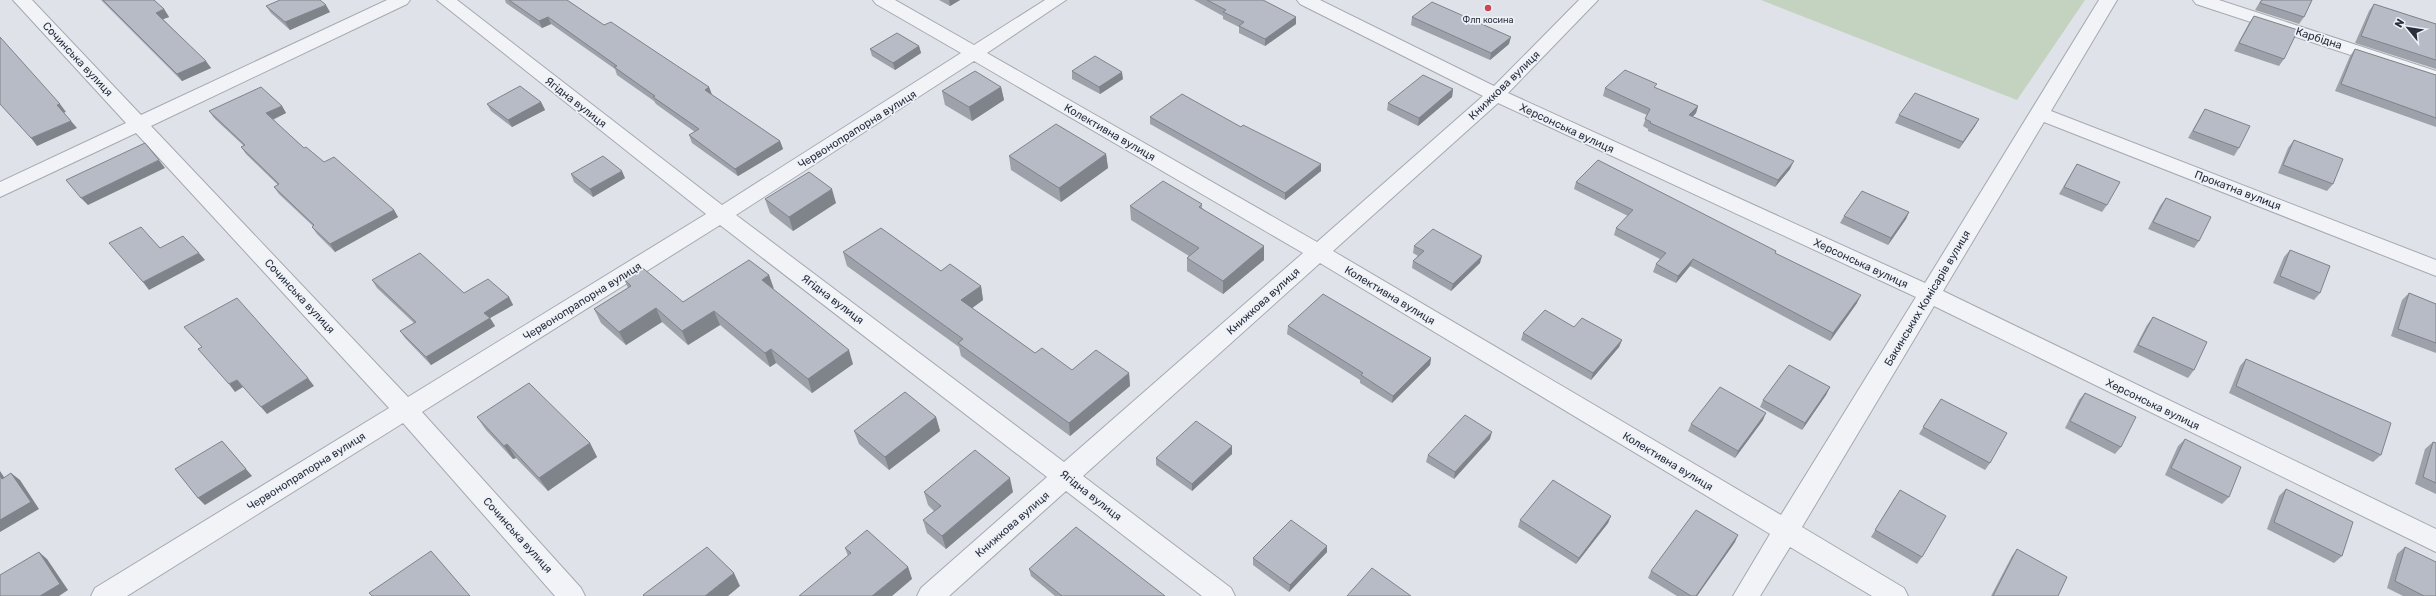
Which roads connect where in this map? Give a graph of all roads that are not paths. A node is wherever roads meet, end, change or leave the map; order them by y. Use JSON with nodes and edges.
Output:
{"nodes":[{"id":1,"x":22,"y":0,"type":"edge"},
{"id":2,"x":402,"y":0,"type":"edge"},
{"id":3,"x":446,"y":0,"type":"edge"},
{"id":4,"x":882,"y":0,"type":"edge"},
{"id":5,"x":1057,"y":0,"type":"edge"},
{"id":6,"x":1306,"y":0,"type":"edge"},
{"id":7,"x":1589,"y":0,"type":"edge"},
{"id":8,"x":2108,"y":0,"type":"edge"},
{"id":9,"x":2202,"y":0,"type":"edge"},
{"id":10,"x":975,"y":54,"type":"junction"},
{"id":11,"x":2436,"y":77,"type":"edge"},
{"id":12,"x":1496,"y":95,"type":"junction"},
{"id":13,"x":2039,"y":113,"type":"junction"},
{"id":14,"x":139,"y":124,"type":"junction"},
{"id":15,"x":0,"y":190,"type":"edge"},
{"id":16,"x":722,"y":215,"type":"junction"},
{"id":17,"x":1318,"y":252,"type":"junction"},
{"id":18,"x":2436,"y":268,"type":"edge"},
{"id":19,"x":1929,"y":294,"type":"junction"},
{"id":20,"x":405,"y":409,"type":"junction"},
{"id":21,"x":1066,"y":476,"type":"junction"},
{"id":22,"x":1785,"y":531,"type":"junction"},
{"id":23,"x":2436,"y":541,"type":"edge"},
{"id":24,"x":104,"y":596,"type":"edge"},
{"id":25,"x":572,"y":596,"type":"edge"},
{"id":26,"x":930,"y":596,"type":"edge"},
{"id":27,"x":1222,"y":596,"type":"edge"},
{"id":28,"x":1746,"y":596,"type":"edge"},
{"id":29,"x":1895,"y":596,"type":"edge"}],
"edges":[{"from":1,"to":14,"type":"street","name":"Сочинська вулиця"},
{"from":2,"to":14,"type":"street"},
{"from":3,"to":16,"type":"street","name":"Ягідна вулиця"},
{"from":4,"to":10,"type":"street","name":"Колективна вулиця"},
{"from":5,"to":10,"type":"street","name":"Червонопрапорна вулиця"},
{"from":6,"to":12,"type":"street","name":"Херсонська вулиця"},
{"from":7,"to":12,"type":"street","name":"Книжкова вулиця"},
{"from":8,"to":13,"type":"street","name":"Бакинських Комісарів вулиця"},
{"from":9,"to":11,"type":"street","name":"Карбідна"},
{"from":10,"to":16,"type":"street","name":"Червонопрапорна вулиця"},
{"from":10,"to":17,"type":"street","name":"Колективна вулиця"},
{"from":12,"to":17,"type":"street","name":"Книжкова вулиця"},
{"from":12,"to":19,"type":"street","name":"Херсонська вулиця"},
{"from":13,"to":18,"type":"street","name":"Прокатна вулиця"},
{"from":13,"to":19,"type":"street","name":"Бакинських Комісарів вулиця"},
{"from":14,"to":15,"type":"street"},
{"from":14,"to":20,"type":"street","name":"Сочинська вулиця"},
{"from":16,"to":20,"type":"street","name":"Червонопрапорна вулиця"},
{"from":16,"to":21,"type":"street","name":"Ягідна вулиця"},
{"from":17,"to":21,"type":"street","name":"Книжкова вулиця"},
{"from":17,"to":22,"type":"street","name":"Колективна вулиця"},
{"from":19,"to":22,"type":"street","name":"Бакинських Комісарів вулиця"},
{"from":19,"to":23,"type":"street","name":"Херсонська вулиця"},
{"from":20,"to":24,"type":"street","name":"Червонопрапорна вулиця"},
{"from":20,"to":25,"type":"street","name":"Сочинська вулиця"},
{"from":21,"to":26,"type":"street","name":"Книжкова вулиця"},
{"from":21,"to":27,"type":"street","name":"Ягідна вулиця"},
{"from":22,"to":28,"type":"street","name":"Бакинських Комісарів вулиця"},
{"from":22,"to":29,"type":"street","name":"Колективна вулиця"}]}
